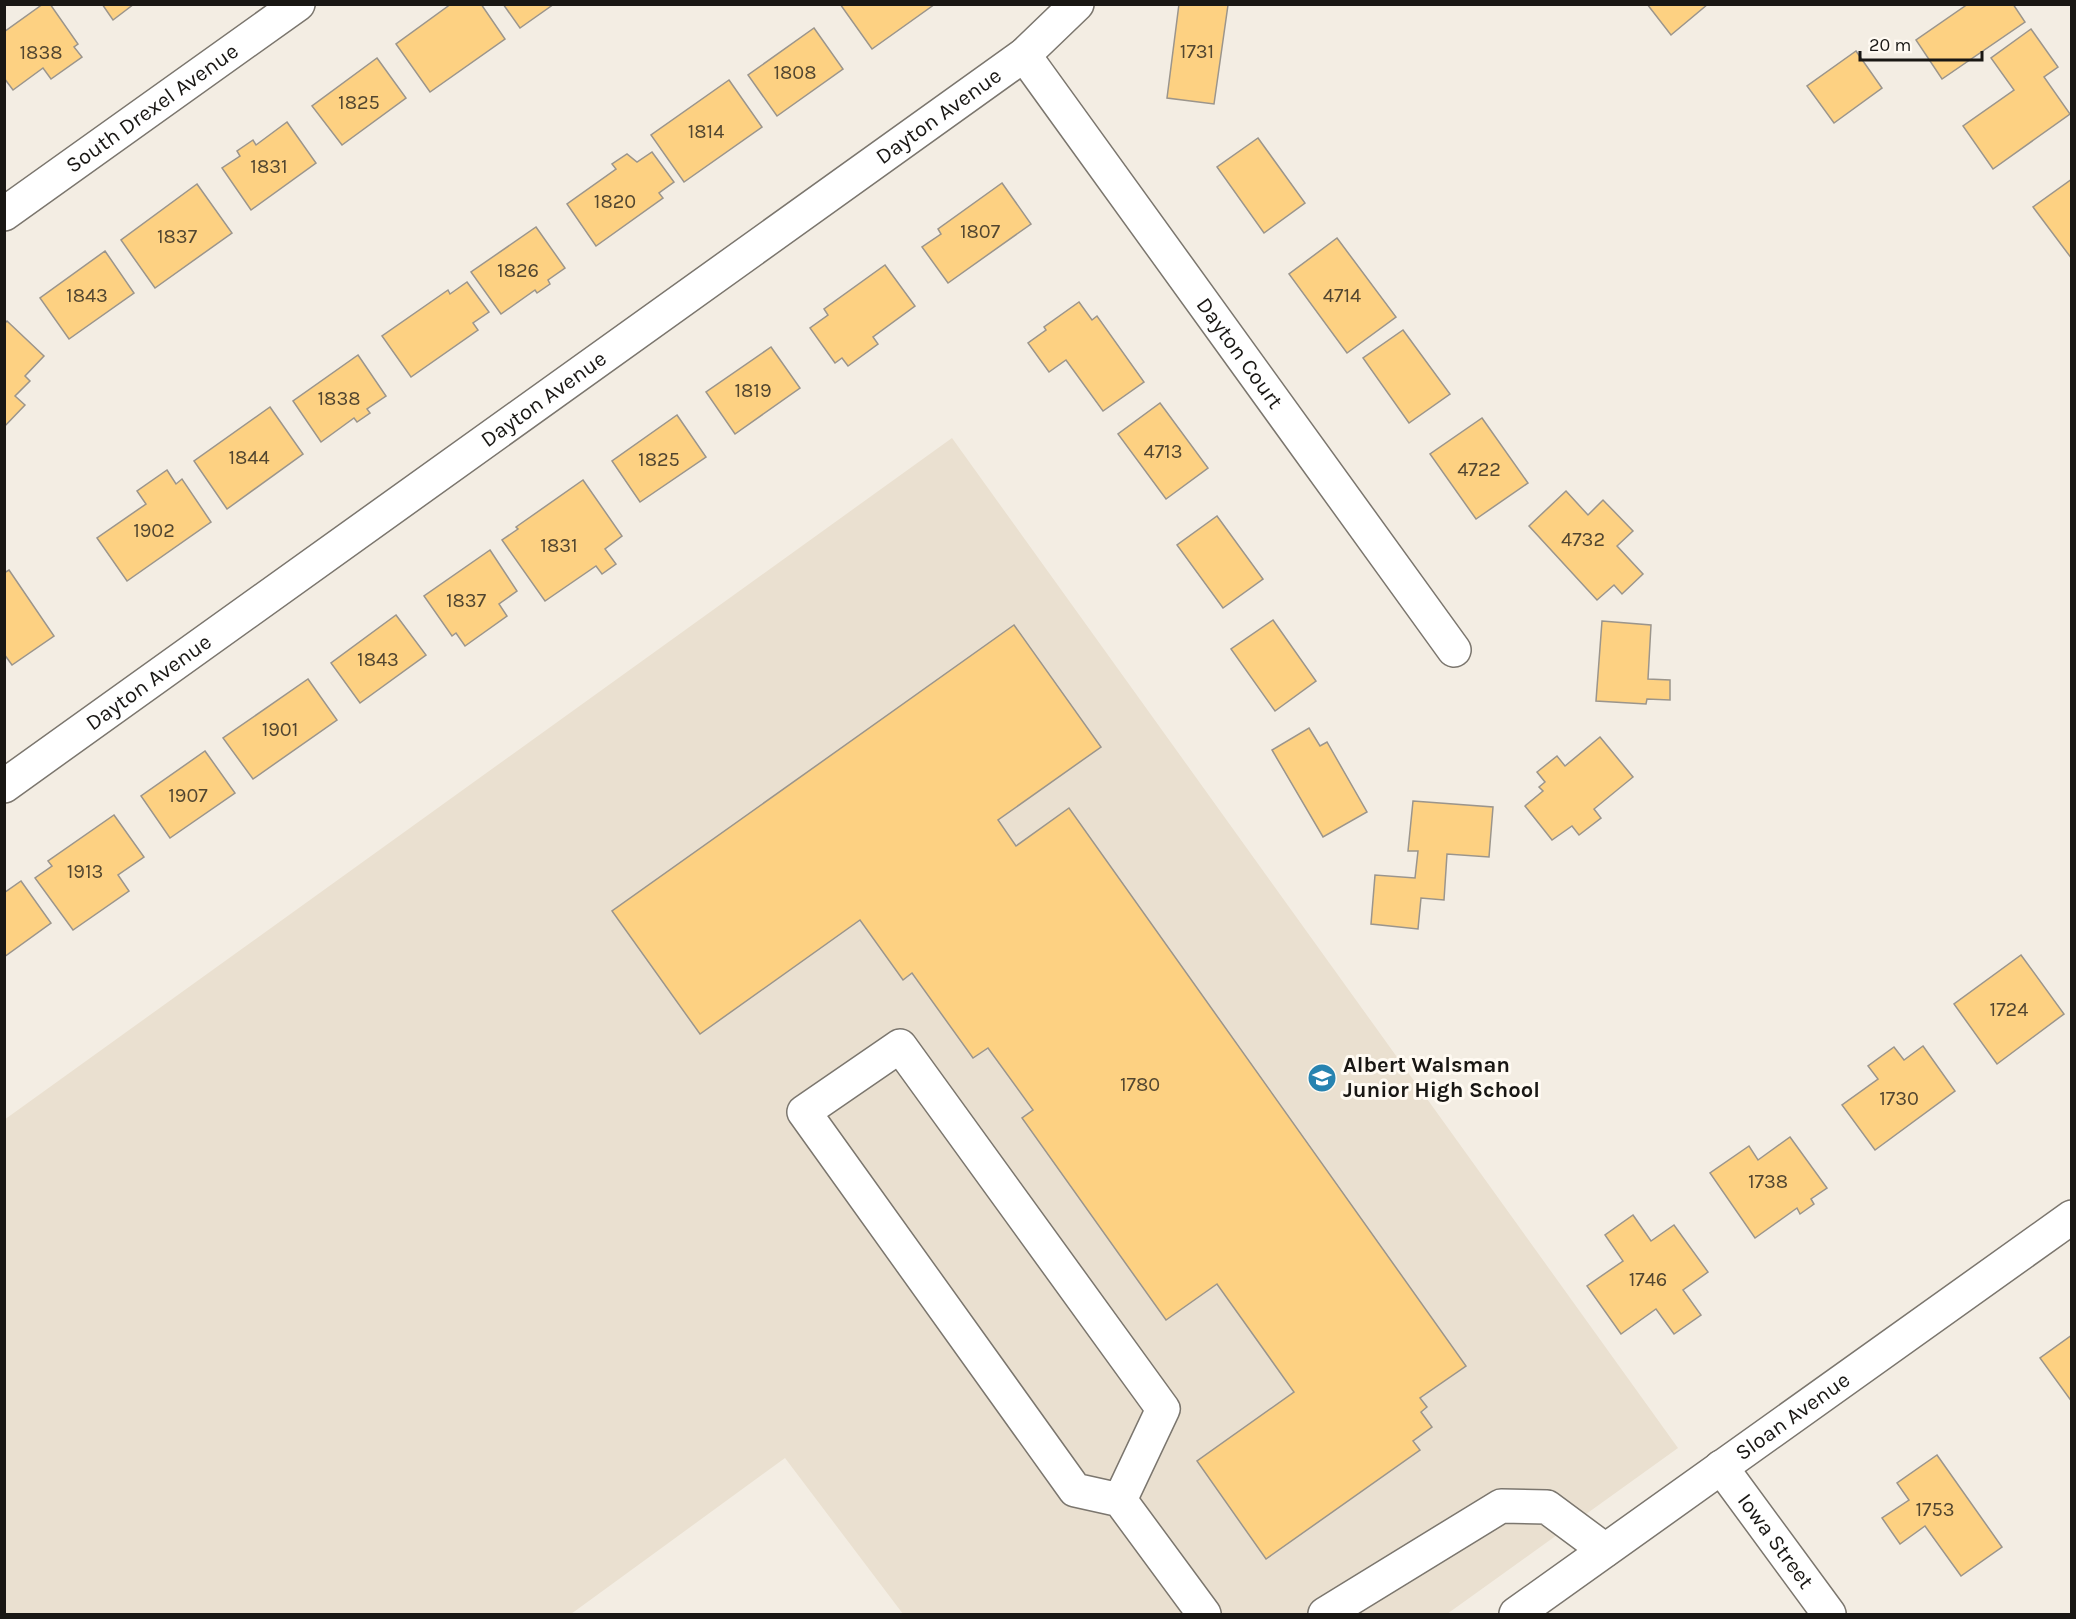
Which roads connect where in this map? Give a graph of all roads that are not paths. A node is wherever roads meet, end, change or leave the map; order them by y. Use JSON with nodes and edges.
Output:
{"nodes":[{"id":1,"x":298,"y":4,"type":"edge"},
{"id":2,"x":1077,"y":4,"type":"edge"},
{"id":3,"x":1024,"y":55,"type":"junction"},
{"id":4,"x":4,"y":214,"type":"edge"},
{"id":5,"x":1454,"y":650,"type":"dead end"},
{"id":6,"x":4,"y":786,"type":"edge"},
{"id":7,"x":2072,"y":1217,"type":"edge"},
{"id":8,"x":1721,"y":1467,"type":"junction"},
{"id":9,"x":1120,"y":1500,"type":"junction"},
{"id":10,"x":1605,"y":1550,"type":"junction"},
{"id":11,"x":1204,"y":1614,"type":"edge"},
{"id":12,"x":1325,"y":1614,"type":"edge"},
{"id":13,"x":1516,"y":1614,"type":"edge"},
{"id":14,"x":1829,"y":1614,"type":"edge"}],
"edges":[{"from":1,"to":4,"type":"street","name":"South Drexel Avenue"},
{"from":2,"to":3,"type":"street","name":"Dayton Avenue"},
{"from":3,"to":5,"type":"street","name":"Dayton Court"},
{"from":3,"to":6,"type":"street","name":"Dayton Avenue"},
{"from":7,"to":8,"type":"street","name":"Sloan Avenue"},
{"from":8,"to":10,"type":"street","name":"Sloan Avenue"},
{"from":8,"to":14,"type":"street","name":"Iowa Street"},
{"from":9,"to":9,"type":"street"},
{"from":9,"to":11,"type":"street"},
{"from":10,"to":12,"type":"street"},
{"from":10,"to":13,"type":"street","name":"Sloan Avenue"}]}
